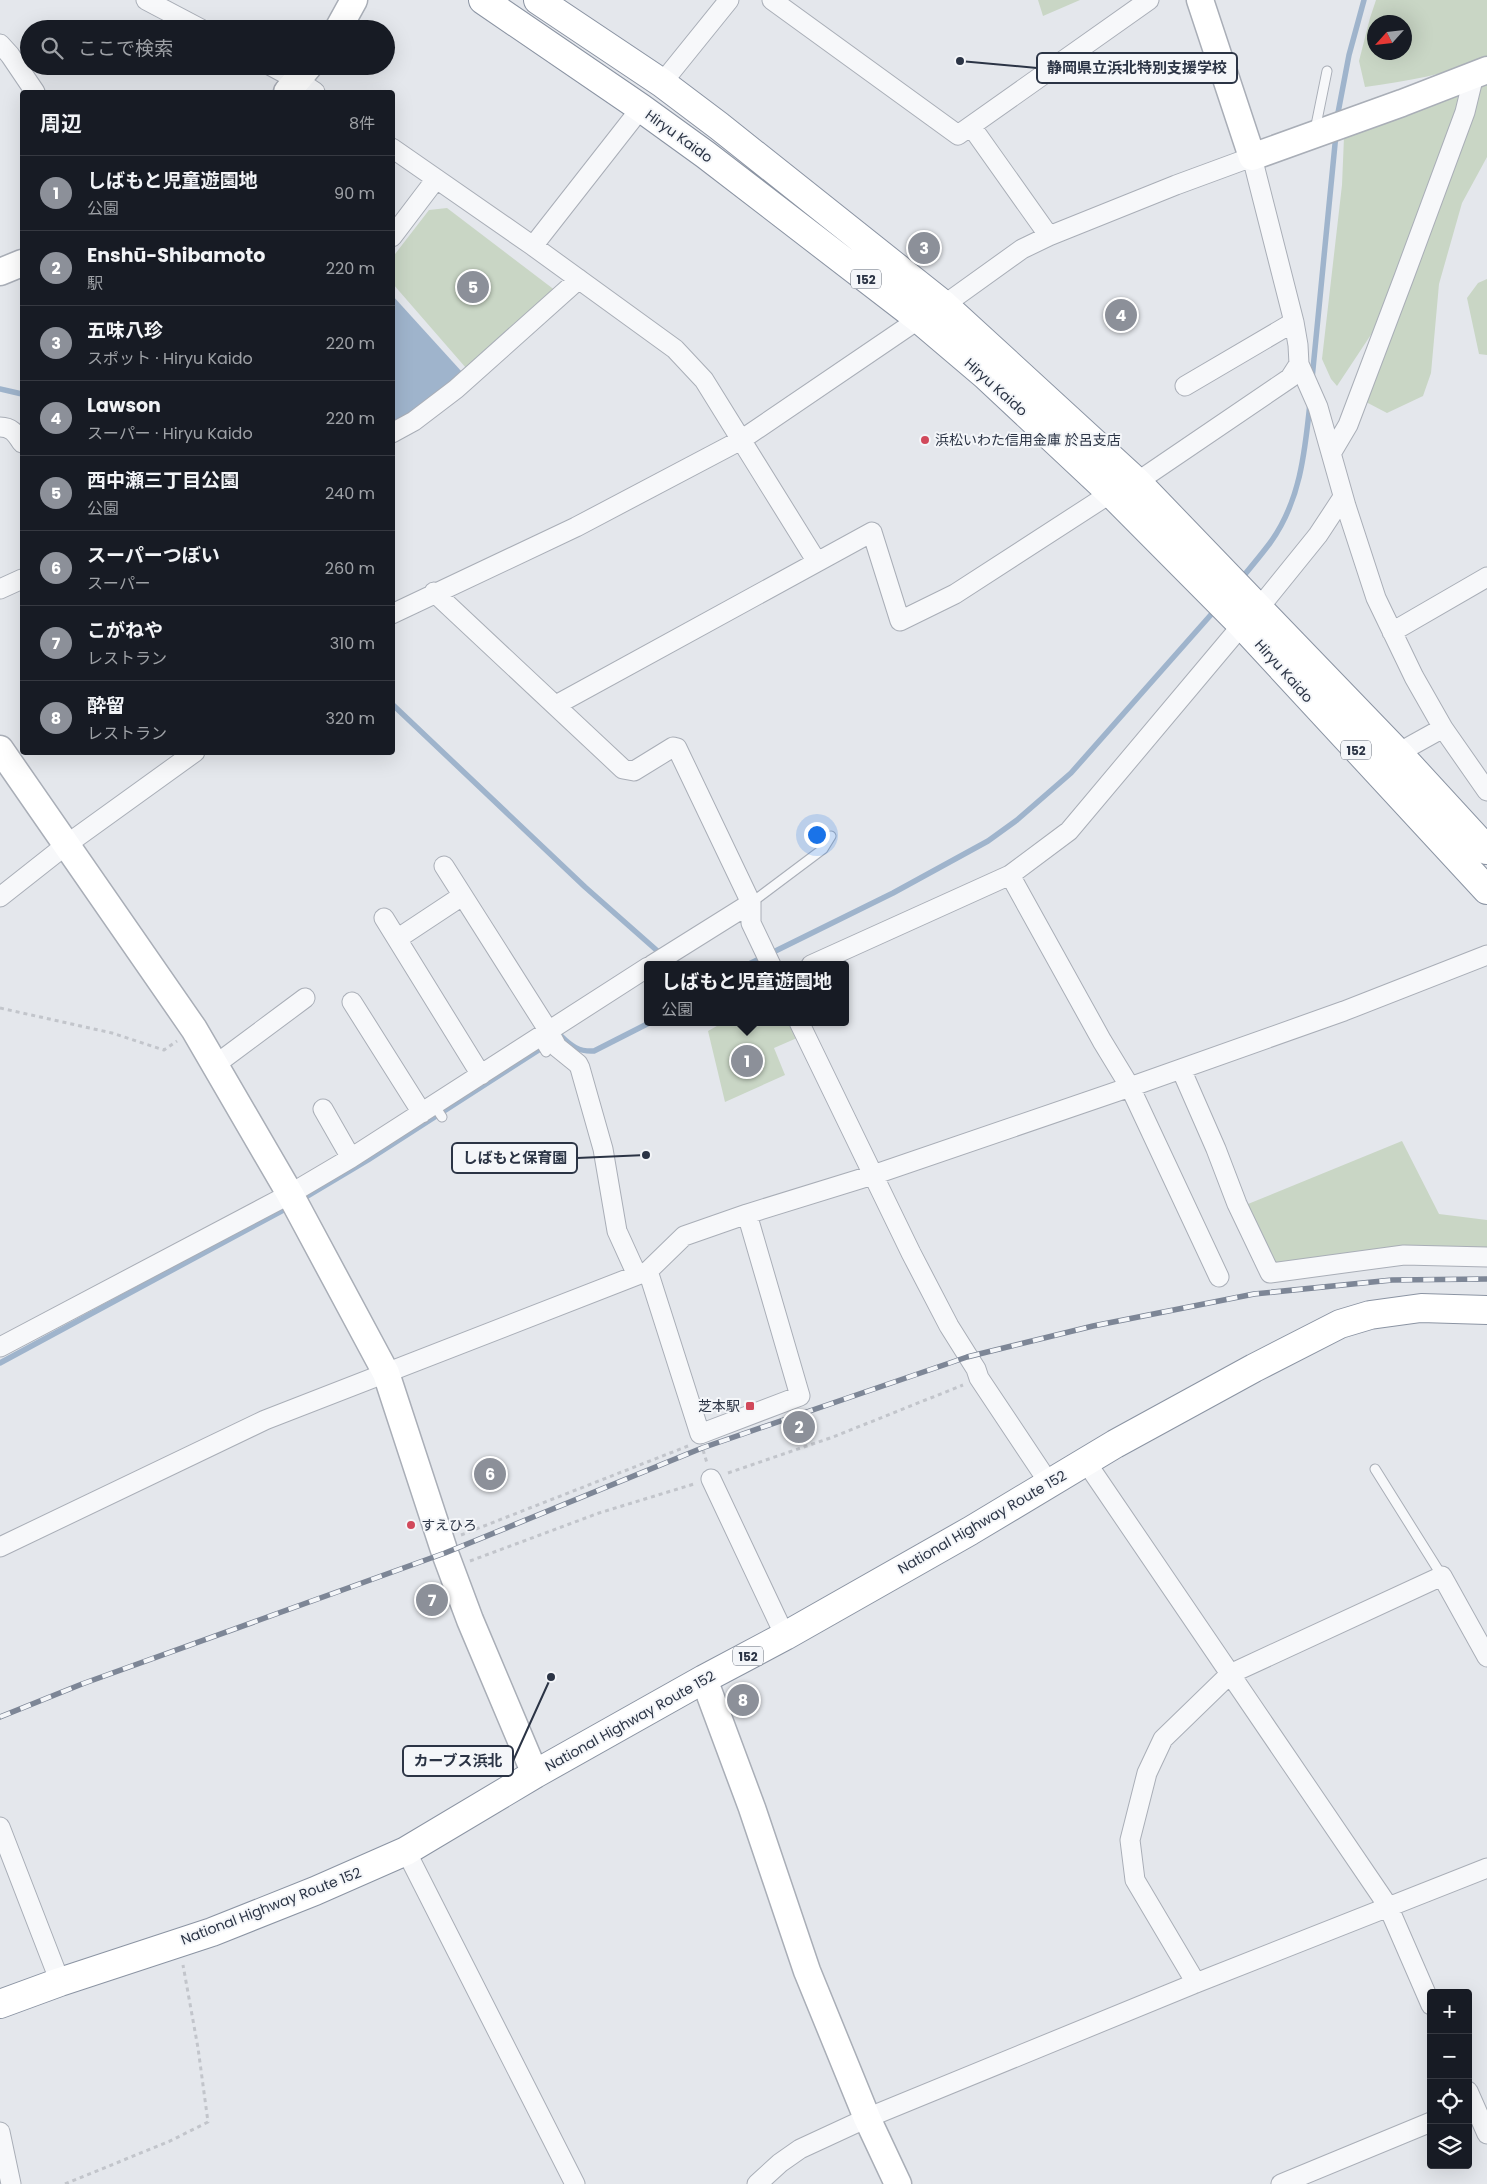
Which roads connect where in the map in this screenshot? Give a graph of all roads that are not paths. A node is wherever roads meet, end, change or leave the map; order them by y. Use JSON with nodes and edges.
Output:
{"nodes":[{"id":1,"x":146,"y":0,"type":"edge"},
{"id":2,"x":354,"y":0,"type":"edge"},
{"id":3,"x":483,"y":0,"type":"edge"},
{"id":4,"x":538,"y":0,"type":"edge"},
{"id":5,"x":729,"y":0,"type":"edge"},
{"id":6,"x":772,"y":0,"type":"edge"},
{"id":7,"x":1149,"y":0,"type":"edge"},
{"id":8,"x":1200,"y":0,"type":"edge"},
{"id":9,"x":183,"y":20,"type":"edge"},
{"id":10,"x":343,"y":20,"type":"edge"},
{"id":11,"x":0,"y":44,"type":"edge"},
{"id":12,"x":20,"y":70,"type":"edge"},
{"id":13,"x":1327,"y":71,"type":"dead end"},
{"id":14,"x":1481,"y":72,"type":"edge"},
{"id":15,"x":24,"y":75,"type":"edge"},
{"id":16,"x":287,"y":75,"type":"edge"},
{"id":17,"x":302,"y":83,"type":"edge"},
{"id":18,"x":662,"y":83,"type":"junction"},
{"id":19,"x":34,"y":90,"type":"edge"},
{"id":20,"x":642,"y":108,"type":"junction"},
{"id":21,"x":971,"y":126,"type":"junction"},
{"id":22,"x":1328,"y":130,"type":"junction"},
{"id":23,"x":395,"y":150,"type":"edge"},
{"id":24,"x":1252,"y":157,"type":"junction"},
{"id":25,"x":436,"y":179,"type":"junction"},
{"id":26,"x":395,"y":233,"type":"edge"},
{"id":27,"x":1049,"y":236,"type":"junction"},
{"id":28,"x":533,"y":246,"type":"junction"},
{"id":29,"x":20,"y":264,"type":"edge"},
{"id":30,"x":0,"y":272,"type":"edge"},
{"id":31,"x":579,"y":279,"type":"junction"},
{"id":32,"x":944,"y":304,"type":"junction"},
{"id":33,"x":919,"y":319,"type":"junction"},
{"id":34,"x":1294,"y":322,"type":"junction"},
{"id":35,"x":1300,"y":367,"type":"junction"},
{"id":36,"x":1185,"y":386,"type":"dead end"},
{"id":37,"x":0,"y":426,"type":"edge"},
{"id":38,"x":395,"y":432,"type":"edge"},
{"id":39,"x":20,"y":440,"type":"edge"},
{"id":40,"x":741,"y":440,"type":"junction"},
{"id":41,"x":1332,"y":452,"type":"junction"},
{"id":42,"x":1137,"y":482,"type":"junction"},
{"id":43,"x":1110,"y":493,"type":"junction"},
{"id":44,"x":1343,"y":497,"type":"junction"},
{"id":45,"x":817,"y":562,"type":"junction"},
{"id":46,"x":1487,"y":577,"type":"edge"},
{"id":47,"x":20,"y":580,"type":"edge"},
{"id":48,"x":0,"y":589,"type":"edge"},
{"id":49,"x":434,"y":592,"type":"junction"},
{"id":50,"x":1236,"y":602,"type":"junction"},
{"id":51,"x":395,"y":612,"type":"edge"},
{"id":52,"x":1392,"y":632,"type":"junction"},
{"id":53,"x":556,"y":705,"type":"junction"},
{"id":54,"x":1443,"y":728,"type":"junction"},
{"id":55,"x":0,"y":749,"type":"edge"},
{"id":56,"x":1398,"y":753,"type":"junction"},
{"id":57,"x":191,"y":755,"type":"edge"},
{"id":58,"x":1487,"y":791,"type":"edge"},
{"id":59,"x":831,"y":836,"type":"dead end"},
{"id":60,"x":66,"y":845,"type":"junction"},
{"id":61,"x":1487,"y":850,"type":"edge"},
{"id":62,"x":444,"y":866,"type":"dead end"},
{"id":63,"x":1010,"y":875,"type":"junction"},
{"id":64,"x":1487,"y":890,"type":"edge"},
{"id":65,"x":462,"y":896,"type":"junction"},
{"id":66,"x":0,"y":897,"type":"edge"},
{"id":67,"x":750,"y":903,"type":"junction"},
{"id":68,"x":384,"y":918,"type":"dead end"},
{"id":69,"x":397,"y":939,"type":"junction"},
{"id":70,"x":1487,"y":955,"type":"edge"},
{"id":71,"x":657,"y":961,"type":"edge"},
{"id":72,"x":769,"y":961,"type":"edge"},
{"id":73,"x":820,"y":961,"type":"edge"},
{"id":74,"x":644,"y":970,"type":"edge"},
{"id":75,"x":305,"y":998,"type":"dead end"},
{"id":76,"x":352,"y":1002,"type":"dead end"},
{"id":77,"x":801,"y":1026,"type":"edge"},
{"id":78,"x":546,"y":1041,"type":"junction"},
{"id":79,"x":215,"y":1065,"type":"junction"},
{"id":80,"x":1181,"y":1069,"type":"junction"},
{"id":81,"x":481,"y":1075,"type":"junction"},
{"id":82,"x":1130,"y":1087,"type":"junction"},
{"id":83,"x":322,"y":1109,"type":"dead end"},
{"id":84,"x":434,"y":1112,"type":"junction"},
{"id":85,"x":351,"y":1158,"type":"junction"},
{"id":86,"x":874,"y":1175,"type":"junction"},
{"id":87,"x":295,"y":1202,"type":"junction"},
{"id":88,"x":747,"y":1214,"type":"junction"},
{"id":89,"x":1487,"y":1257,"type":"edge"},
{"id":90,"x":643,"y":1273,"type":"junction"},
{"id":91,"x":1219,"y":1277,"type":"dead end"},
{"id":92,"x":1487,"y":1310,"type":"edge"},
{"id":93,"x":0,"y":1347,"type":"edge"},
{"id":94,"x":386,"y":1373,"type":"junction"},
{"id":95,"x":1086,"y":1462,"type":"junction"},
{"id":96,"x":1375,"y":1469,"type":"dead end"},
{"id":97,"x":711,"y":1478,"type":"road end"},
{"id":98,"x":1048,"y":1483,"type":"junction"},
{"id":99,"x":0,"y":1547,"type":"edge"},
{"id":100,"x":1442,"y":1576,"type":"junction"},
{"id":101,"x":785,"y":1636,"type":"junction"},
{"id":102,"x":1487,"y":1657,"type":"edge"},
{"id":103,"x":1230,"y":1674,"type":"junction"},
{"id":104,"x":704,"y":1679,"type":"junction"},
{"id":105,"x":534,"y":1774,"type":"junction"},
{"id":106,"x":0,"y":1827,"type":"edge"},
{"id":107,"x":406,"y":1851,"type":"junction"},
{"id":108,"x":1487,"y":1868,"type":"edge"},
{"id":109,"x":1388,"y":1906,"type":"junction"},
{"id":110,"x":60,"y":1982,"type":"junction"},
{"id":111,"x":1196,"y":1983,"type":"junction"},
{"id":112,"x":1427,"y":1996,"type":"edge"},
{"id":113,"x":0,"y":2004,"type":"edge"},
{"id":114,"x":1474,"y":2100,"type":"edge"},
{"id":115,"x":867,"y":2118,"type":"junction"},
{"id":116,"x":1427,"y":2124,"type":"edge"},
{"id":117,"x":0,"y":2132,"type":"edge"},
{"id":118,"x":1487,"y":2134,"type":"edge"},
{"id":119,"x":11,"y":2184,"type":"edge"},
{"id":120,"x":575,"y":2184,"type":"edge"},
{"id":121,"x":757,"y":2184,"type":"edge"},
{"id":122,"x":898,"y":2184,"type":"edge"},
{"id":123,"x":1284,"y":2184,"type":"edge"}],
"edges":[{"from":1,"to":9,"type":"street"},
{"from":2,"to":10,"type":"street"},
{"from":3,"to":20,"type":"highway","name":"Hiryu Kaido","number":"152"},
{"from":4,"to":18,"type":"highway","name":"Hiryu Kaido","number":"152"},
{"from":5,"to":18,"type":"street"},
{"from":6,"to":21,"type":"street"},
{"from":7,"to":21,"type":"street"},
{"from":8,"to":24,"type":"street"},
{"from":11,"to":12,"type":"street"},
{"from":13,"to":22,"type":"lane"},
{"from":14,"to":22,"type":"street"},
{"from":14,"to":41,"type":"street"},
{"from":15,"to":19,"type":"street"},
{"from":16,"to":17,"type":"street"},
{"from":18,"to":32,"type":"highway","name":"Hiryu Kaido","number":"152"},
{"from":20,"to":28,"type":"street"},
{"from":20,"to":33,"type":"highway","name":"Hiryu Kaido","number":"152"},
{"from":21,"to":27,"type":"street"},
{"from":22,"to":24,"type":"street"},
{"from":23,"to":25,"type":"street"},
{"from":24,"to":27,"type":"street"},
{"from":24,"to":34,"type":"street"},
{"from":25,"to":26,"type":"street"},
{"from":25,"to":28,"type":"street"},
{"from":27,"to":32,"type":"street"},
{"from":28,"to":31,"type":"street"},
{"from":29,"to":30,"type":"street"},
{"from":31,"to":38,"type":"street"},
{"from":31,"to":40,"type":"street"},
{"from":32,"to":33,"type":"street"},
{"from":32,"to":42,"type":"highway","name":"Hiryu Kaido","number":"152"},
{"from":33,"to":40,"type":"street"},
{"from":33,"to":43,"type":"highway","name":"Hiryu Kaido","number":"152"},
{"from":34,"to":35,"type":"street"},
{"from":34,"to":36,"type":"street"},
{"from":35,"to":41,"type":"street"},
{"from":35,"to":42,"type":"street"},
{"from":37,"to":39,"type":"street"},
{"from":40,"to":45,"type":"street"},
{"from":40,"to":49,"type":"street"},
{"from":41,"to":44,"type":"street"},
{"from":42,"to":50,"type":"highway","name":"Hiryu Kaido","number":"152"},
{"from":43,"to":45,"type":"street"},
{"from":43,"to":50,"type":"highway","name":"Hiryu Kaido","number":"152"},
{"from":44,"to":50,"type":"street"},
{"from":44,"to":52,"type":"street"},
{"from":45,"to":53,"type":"street"},
{"from":46,"to":52,"type":"street"},
{"from":47,"to":48,"type":"street"},
{"from":49,"to":51,"type":"street"},
{"from":49,"to":53,"type":"street"},
{"from":50,"to":56,"type":"highway","name":"Hiryu Kaido","number":"152"},
{"from":50,"to":63,"type":"street"},
{"from":50,"to":64,"type":"highway","name":"Hiryu Kaido","number":"152"},
{"from":52,"to":54,"type":"street"},
{"from":53,"to":67,"type":"street"},
{"from":54,"to":56,"type":"street"},
{"from":54,"to":58,"type":"street"},
{"from":55,"to":60,"type":"street"},
{"from":56,"to":61,"type":"highway","name":"Hiryu Kaido","number":"152"},
{"from":57,"to":60,"type":"street"},
{"from":59,"to":67,"type":"lane"},
{"from":60,"to":66,"type":"street"},
{"from":60,"to":79,"type":"street"},
{"from":62,"to":65,"type":"street"},
{"from":63,"to":73,"type":"street"},
{"from":63,"to":82,"type":"street"},
{"from":65,"to":69,"type":"street"},
{"from":65,"to":78,"type":"street"},
{"from":67,"to":71,"type":"street"},
{"from":67,"to":72,"type":"street"},
{"from":68,"to":69,"type":"street"},
{"from":69,"to":81,"type":"street"},
{"from":70,"to":80,"type":"street"},
{"from":74,"to":78,"type":"street"},
{"from":75,"to":79,"type":"street"},
{"from":76,"to":84,"type":"street"},
{"from":77,"to":86,"type":"street"},
{"from":78,"to":81,"type":"street"},
{"from":78,"to":90,"type":"street"},
{"from":79,"to":87,"type":"street"},
{"from":80,"to":82,"type":"street"},
{"from":80,"to":89,"type":"street"},
{"from":81,"to":84,"type":"street"},
{"from":82,"to":86,"type":"street"},
{"from":82,"to":91,"type":"street"},
{"from":83,"to":85,"type":"street"},
{"from":84,"to":85,"type":"street"},
{"from":85,"to":87,"type":"street"},
{"from":86,"to":88,"type":"street"},
{"from":86,"to":98,"type":"street"},
{"from":87,"to":93,"type":"street"},
{"from":87,"to":94,"type":"street"},
{"from":88,"to":90,"type":"street"},
{"from":88,"to":90,"type":"street"},
{"from":90,"to":94,"type":"street"},
{"from":92,"to":95,"type":"highway","name":"National Highway Route 152","number":"152"},
{"from":94,"to":99,"type":"street"},
{"from":94,"to":105,"type":"street"},
{"from":95,"to":98,"type":"highway","name":"National Highway Route 152","number":"152"},
{"from":95,"to":103,"type":"street"},
{"from":96,"to":100,"type":"lane"},
{"from":97,"to":101,"type":"street"},
{"from":98,"to":101,"type":"highway","name":"National Highway Route 152","number":"152"},
{"from":100,"to":102,"type":"street"},
{"from":100,"to":103,"type":"street"},
{"from":101,"to":104,"type":"highway","name":"National Highway Route 152","number":"152"},
{"from":103,"to":109,"type":"street"},
{"from":103,"to":111,"type":"street"},
{"from":104,"to":105,"type":"highway","name":"National Highway Route 152","number":"152"},
{"from":104,"to":115,"type":"street"},
{"from":105,"to":107,"type":"highway","name":"National Highway Route 152","number":"152"},
{"from":106,"to":110,"type":"street"},
{"from":107,"to":110,"type":"highway","name":"National Highway Route 152","number":"152"},
{"from":107,"to":120,"type":"street"},
{"from":108,"to":109,"type":"street"},
{"from":109,"to":111,"type":"street"},
{"from":109,"to":112,"type":"street"},
{"from":110,"to":113,"type":"highway","name":"National Highway Route 152","number":"152"},
{"from":111,"to":115,"type":"street"},
{"from":114,"to":118,"type":"street"},
{"from":115,"to":121,"type":"street"},
{"from":115,"to":122,"type":"street"},
{"from":116,"to":123,"type":"street"},
{"from":117,"to":119,"type":"street"}]}
